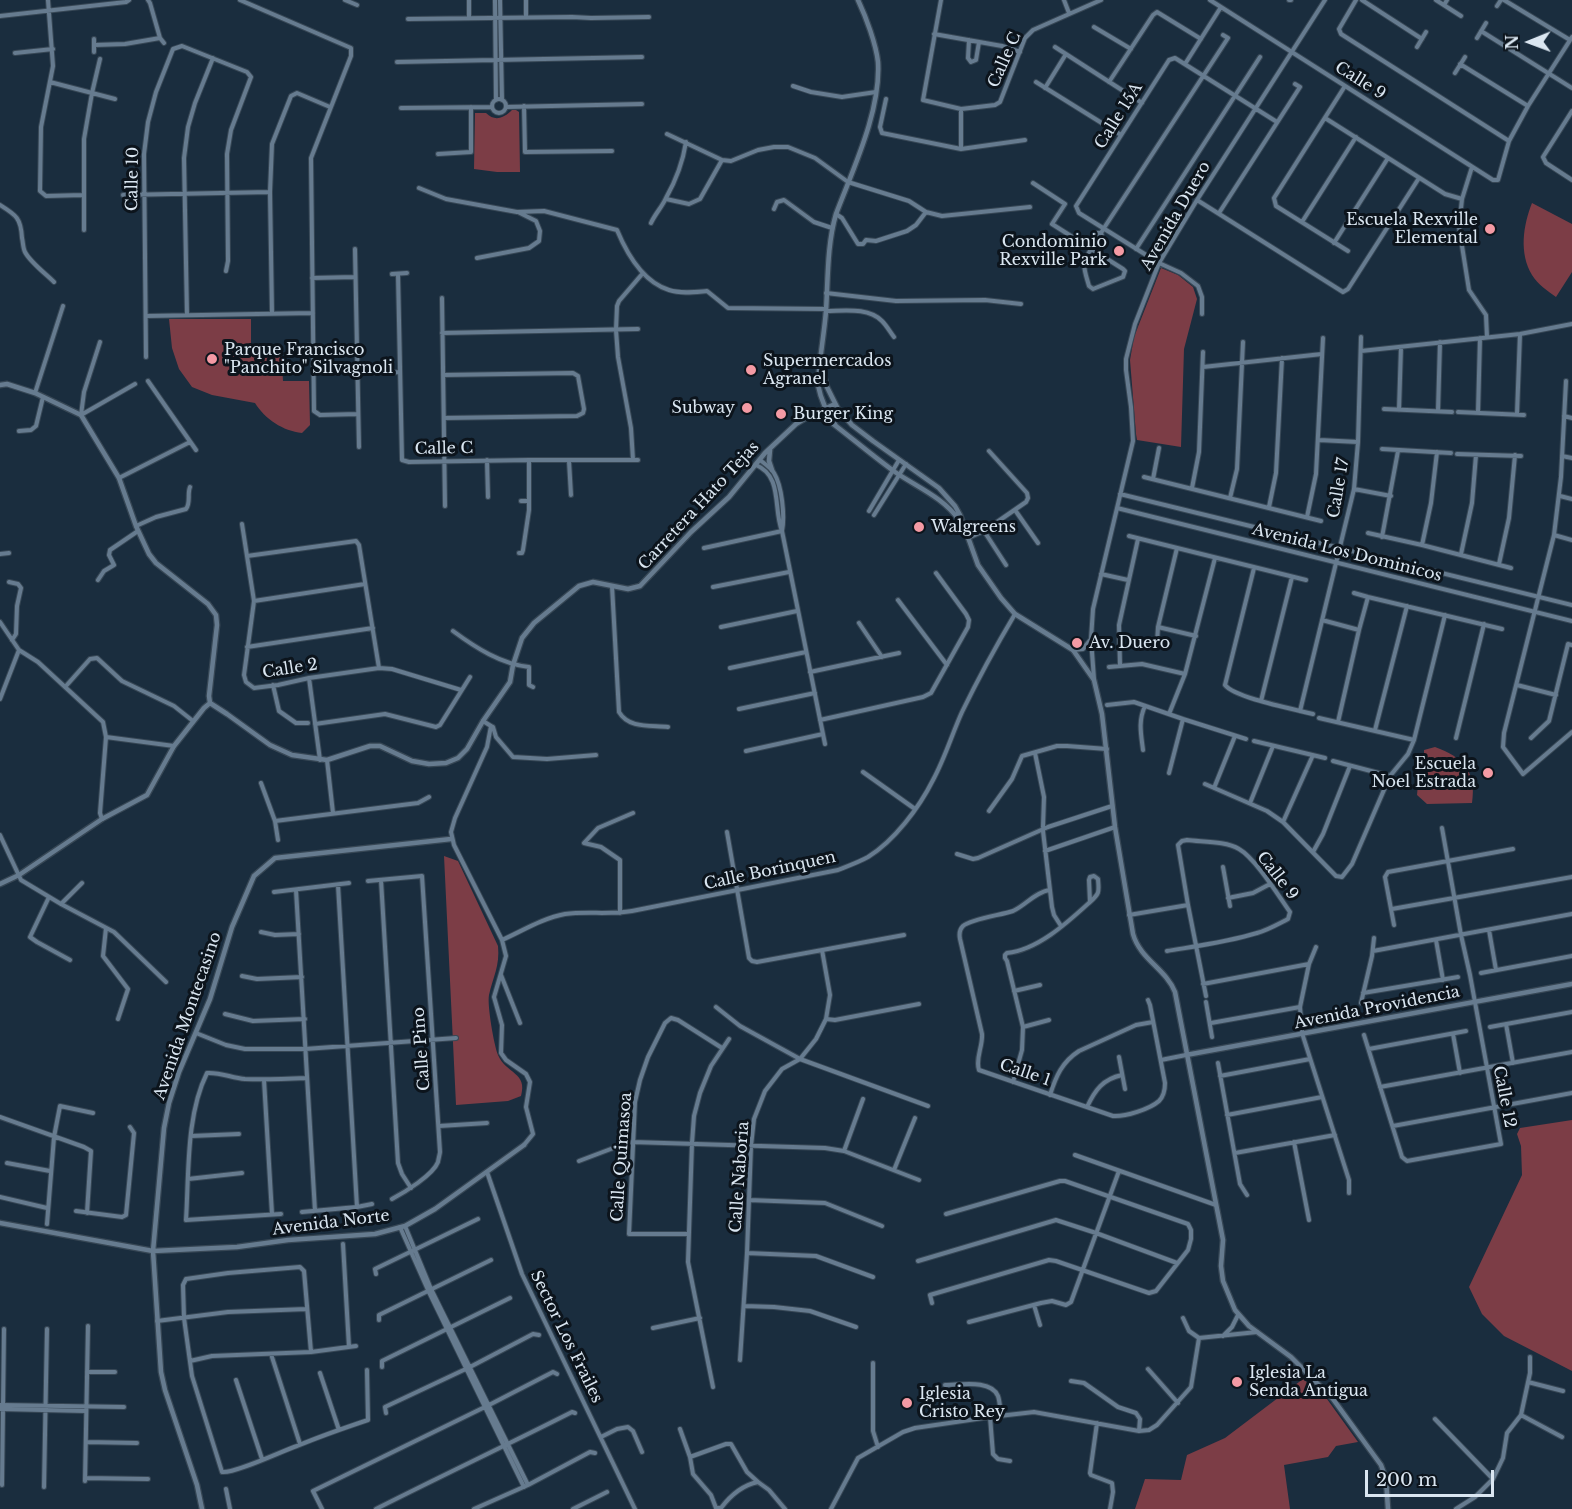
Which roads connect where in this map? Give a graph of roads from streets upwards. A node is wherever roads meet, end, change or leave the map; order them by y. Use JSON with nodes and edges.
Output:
{"nodes":[{"id":1,"x":48,"y":0,"type":"edge"},
{"id":2,"x":129,"y":0,"type":"edge"},
{"id":3,"x":148,"y":0,"type":"edge"},
{"id":4,"x":240,"y":0,"type":"edge"},
{"id":5,"x":257,"y":0,"type":"edge"},
{"id":6,"x":345,"y":0,"type":"edge"},
{"id":7,"x":469,"y":0,"type":"edge"},
{"id":8,"x":495,"y":0,"type":"edge"},
{"id":9,"x":500,"y":0,"type":"edge"},
{"id":10,"x":526,"y":0,"type":"edge"},
{"id":11,"x":858,"y":0,"type":"edge"},
{"id":12,"x":940,"y":0,"type":"edge"},
{"id":13,"x":1064,"y":0,"type":"edge"},
{"id":14,"x":1101,"y":0,"type":"edge"},
{"id":15,"x":1210,"y":0,"type":"edge"},
{"id":16,"x":1325,"y":0,"type":"edge"},
{"id":17,"x":1356,"y":0,"type":"edge"},
{"id":18,"x":1362,"y":0,"type":"edge"},
{"id":19,"x":1436,"y":0,"type":"edge"},
{"id":20,"x":1447,"y":0,"type":"edge"},
{"id":21,"x":1503,"y":0,"type":"edge"},
{"id":22,"x":357,"y":5,"type":"dead end"},
{"id":23,"x":1444,"y":5,"type":"junction"},
{"id":24,"x":255,"y":6,"type":"junction"},
{"id":25,"x":1497,"y":6,"type":"dead end"},
{"id":26,"x":1221,"y":7,"type":"junction"},
{"id":27,"x":49,"y":10,"type":"junction"},
{"id":28,"x":1069,"y":13,"type":"junction"},
{"id":29,"x":0,"y":16,"type":"edge"},
{"id":30,"x":1461,"y":16,"type":"dead end"},
{"id":31,"x":526,"y":17,"type":"junction"},
{"id":32,"x":650,"y":17,"type":"dead end"},
{"id":33,"x":469,"y":18,"type":"junction"},
{"id":34,"x":498,"y":18,"type":"junction"},
{"id":35,"x":408,"y":19,"type":"dead end"},
{"id":36,"x":1486,"y":23,"type":"dead end"},
{"id":37,"x":1094,"y":27,"type":"dead end"},
{"id":38,"x":1481,"y":31,"type":"junction"},
{"id":39,"x":1426,"y":32,"type":"dead end"},
{"id":40,"x":934,"y":34,"type":"junction"},
{"id":41,"x":1223,"y":35,"type":"dead end"},
{"id":42,"x":160,"y":38,"type":"junction"},
{"id":43,"x":1477,"y":38,"type":"dead end"},
{"id":44,"x":94,"y":39,"type":"dead end"},
{"id":45,"x":1202,"y":39,"type":"junction"},
{"id":46,"x":1422,"y":39,"type":"junction"},
{"id":47,"x":1571,"y":39,"type":"edge"},
{"id":48,"x":969,"y":40,"type":"junction"},
{"id":49,"x":979,"y":42,"type":"junction"},
{"id":50,"x":164,"y":43,"type":"dead end"},
{"id":51,"x":94,"y":45,"type":"junction"},
{"id":52,"x":1055,"y":47,"type":"dead end"},
{"id":53,"x":1417,"y":47,"type":"dead end"},
{"id":54,"x":53,"y":49,"type":"junction"},
{"id":55,"x":1131,"y":49,"type":"junction"},
{"id":56,"x":15,"y":52,"type":"dead end"},
{"id":57,"x":94,"y":52,"type":"dead end"},
{"id":58,"x":1020,"y":52,"type":"junction"},
{"id":59,"x":1291,"y":52,"type":"junction"},
{"id":60,"x":1066,"y":54,"type":"junction"},
{"id":61,"x":213,"y":57,"type":"junction"},
{"id":62,"x":642,"y":57,"type":"dead end"},
{"id":63,"x":1260,"y":57,"type":"dead end"},
{"id":64,"x":1465,"y":57,"type":"dead end"},
{"id":65,"x":100,"y":59,"type":"dead end"},
{"id":66,"x":495,"y":60,"type":"junction"},
{"id":67,"x":501,"y":60,"type":"junction"},
{"id":68,"x":397,"y":62,"type":"dead end"},
{"id":69,"x":1185,"y":64,"type":"junction"},
{"id":70,"x":1460,"y":64,"type":"junction"},
{"id":71,"x":1455,"y":73,"type":"dead end"},
{"id":72,"x":1549,"y":74,"type":"junction"},
{"id":73,"x":1203,"y":76,"type":"junction"},
{"id":74,"x":50,"y":82,"type":"junction"},
{"id":75,"x":1036,"y":82,"type":"dead end"},
{"id":76,"x":1110,"y":82,"type":"junction"},
{"id":77,"x":1295,"y":84,"type":"dead end"},
{"id":78,"x":793,"y":86,"type":"dead end"},
{"id":79,"x":1345,"y":86,"type":"junction"},
{"id":80,"x":1045,"y":88,"type":"junction"},
{"id":81,"x":1572,"y":88,"type":"edge"},
{"id":82,"x":876,"y":92,"type":"junction"},
{"id":83,"x":92,"y":93,"type":"junction"},
{"id":84,"x":1234,"y":96,"type":"junction"},
{"id":85,"x":115,"y":99,"type":"dead end"},
{"id":86,"x":886,"y":99,"type":"dead end"},
{"id":87,"x":499,"y":100,"type":"junction"},
{"id":88,"x":1142,"y":103,"type":"junction"},
{"id":89,"x":642,"y":104,"type":"dead end"},
{"id":90,"x":524,"y":106,"type":"junction"},
{"id":91,"x":1528,"y":106,"type":"junction"},
{"id":92,"x":330,"y":107,"type":"junction"},
{"id":93,"x":471,"y":107,"type":"junction"},
{"id":94,"x":492,"y":107,"type":"junction"},
{"id":95,"x":506,"y":107,"type":"junction"},
{"id":96,"x":400,"y":108,"type":"dead end"},
{"id":97,"x":1255,"y":108,"type":"junction"},
{"id":98,"x":962,"y":109,"type":"junction"},
{"id":99,"x":1572,"y":111,"type":"edge"},
{"id":100,"x":1325,"y":118,"type":"junction"},
{"id":101,"x":1277,"y":122,"type":"junction"},
{"id":102,"x":668,"y":134,"type":"dead end"},
{"id":103,"x":1121,"y":135,"type":"junction"},
{"id":104,"x":1356,"y":138,"type":"junction"},
{"id":105,"x":1025,"y":140,"type":"dead end"},
{"id":106,"x":1509,"y":141,"type":"junction"},
{"id":107,"x":686,"y":142,"type":"junction"},
{"id":108,"x":961,"y":149,"type":"junction"},
{"id":109,"x":612,"y":151,"type":"dead end"},
{"id":110,"x":438,"y":154,"type":"dead end"},
{"id":111,"x":1388,"y":158,"type":"junction"},
{"id":112,"x":722,"y":160,"type":"junction"},
{"id":113,"x":1472,"y":167,"type":"junction"},
{"id":114,"x":1419,"y":178,"type":"junction"},
{"id":115,"x":1572,"y":180,"type":"edge"},
{"id":116,"x":848,"y":182,"type":"junction"},
{"id":117,"x":1033,"y":183,"type":"dead end"},
{"id":118,"x":419,"y":188,"type":"dead end"},
{"id":119,"x":270,"y":192,"type":"junction"},
{"id":120,"x":184,"y":193,"type":"junction"},
{"id":121,"x":227,"y":193,"type":"junction"},
{"id":122,"x":144,"y":194,"type":"junction"},
{"id":123,"x":83,"y":195,"type":"junction"},
{"id":124,"x":123,"y":195,"type":"dead end"},
{"id":125,"x":1462,"y":198,"type":"junction"},
{"id":126,"x":666,"y":199,"type":"junction"},
{"id":127,"x":1197,"y":200,"type":"junction"},
{"id":128,"x":0,"y":205,"type":"edge"},
{"id":129,"x":1030,"y":207,"type":"dead end"},
{"id":130,"x":774,"y":209,"type":"dead end"},
{"id":131,"x":517,"y":212,"type":"junction"},
{"id":132,"x":926,"y":212,"type":"junction"},
{"id":133,"x":1219,"y":213,"type":"junction"},
{"id":134,"x":836,"y":214,"type":"junction"},
{"id":135,"x":1302,"y":222,"type":"junction"},
{"id":136,"x":651,"y":224,"type":"dead end"},
{"id":137,"x":832,"y":228,"type":"junction"},
{"id":138,"x":84,"y":230,"type":"dead end"},
{"id":139,"x":1103,"y":231,"type":"junction"},
{"id":140,"x":1334,"y":243,"type":"junction"},
{"id":141,"x":1092,"y":248,"type":"junction"},
{"id":142,"x":355,"y":249,"type":"dead end"},
{"id":143,"x":1137,"y":249,"type":"junction"},
{"id":144,"x":1348,"y":251,"type":"dead end"},
{"id":145,"x":477,"y":258,"type":"dead end"},
{"id":146,"x":1159,"y":263,"type":"junction"},
{"id":147,"x":226,"y":271,"type":"dead end"},
{"id":148,"x":407,"y":273,"type":"dead end"},
{"id":149,"x":643,"y":273,"type":"junction"},
{"id":150,"x":392,"y":274,"type":"dead end"},
{"id":151,"x":399,"y":274,"type":"junction"},
{"id":152,"x":355,"y":277,"type":"junction"},
{"id":153,"x":312,"y":278,"type":"junction"},
{"id":154,"x":54,"y":282,"type":"dead end"},
{"id":155,"x":826,"y":293,"type":"junction"},
{"id":156,"x":442,"y":297,"type":"dead end"},
{"id":157,"x":1021,"y":304,"type":"dead end"},
{"id":158,"x":63,"y":306,"type":"dead end"},
{"id":159,"x":826,"y":310,"type":"junction"},
{"id":160,"x":272,"y":313,"type":"junction"},
{"id":161,"x":313,"y":313,"type":"junction"},
{"id":162,"x":1202,"y":314,"type":"dead end"},
{"id":163,"x":187,"y":315,"type":"junction"},
{"id":164,"x":146,"y":316,"type":"junction"},
{"id":165,"x":1572,"y":324,"type":"edge"},
{"id":166,"x":638,"y":329,"type":"dead end"},
{"id":167,"x":616,"y":330,"type":"junction"},
{"id":168,"x":442,"y":333,"type":"junction"},
{"id":169,"x":1520,"y":334,"type":"junction"},
{"id":170,"x":894,"y":337,"type":"dead end"},
{"id":171,"x":1361,"y":337,"type":"dead end"},
{"id":172,"x":1487,"y":337,"type":"junction"},
{"id":173,"x":1323,"y":338,"type":"dead end"},
{"id":174,"x":1480,"y":338,"type":"junction"},
{"id":175,"x":100,"y":342,"type":"dead end"},
{"id":176,"x":1243,"y":342,"type":"dead end"},
{"id":177,"x":1440,"y":342,"type":"junction"},
{"id":178,"x":1401,"y":347,"type":"junction"},
{"id":179,"x":1361,"y":351,"type":"junction"},
{"id":180,"x":1203,"y":352,"type":"dead end"},
{"id":181,"x":1322,"y":354,"type":"junction"},
{"id":182,"x":146,"y":357,"type":"dead end"},
{"id":183,"x":1282,"y":358,"type":"junction"},
{"id":184,"x":820,"y":362,"type":"junction"},
{"id":185,"x":1243,"y":362,"type":"junction"},
{"id":186,"x":1203,"y":367,"type":"junction"},
{"id":187,"x":400,"y":372,"type":"junction"},
{"id":188,"x":357,"y":373,"type":"junction"},
{"id":189,"x":443,"y":375,"type":"junction"},
{"id":190,"x":148,"y":381,"type":"dead end"},
{"id":191,"x":1566,"y":381,"type":"dead end"},
{"id":192,"x":135,"y":384,"type":"dead end"},
{"id":193,"x":0,"y":385,"type":"edge"},
{"id":194,"x":34,"y":393,"type":"junction"},
{"id":195,"x":43,"y":397,"type":"junction"},
{"id":196,"x":835,"y":404,"type":"junction"},
{"id":197,"x":825,"y":408,"type":"junction"},
{"id":198,"x":1384,"y":410,"type":"dead end"},
{"id":199,"x":1399,"y":410,"type":"junction"},
{"id":200,"x":1438,"y":411,"type":"junction"},
{"id":201,"x":1458,"y":411,"type":"dead end"},
{"id":202,"x":1452,"y":412,"type":"dead end"},
{"id":203,"x":1478,"y":412,"type":"junction"},
{"id":204,"x":358,"y":414,"type":"junction"},
{"id":205,"x":1517,"y":414,"type":"junction"},
{"id":206,"x":1524,"y":414,"type":"dead end"},
{"id":207,"x":81,"y":415,"type":"junction"},
{"id":208,"x":1564,"y":416,"type":"junction"},
{"id":209,"x":444,"y":418,"type":"junction"},
{"id":210,"x":805,"y":418,"type":"junction"},
{"id":211,"x":1572,"y":418,"type":"edge"},
{"id":212,"x":836,"y":426,"type":"junction"},
{"id":213,"x":19,"y":431,"type":"dead end"},
{"id":214,"x":1319,"y":440,"type":"junction"},
{"id":215,"x":190,"y":442,"type":"junction"},
{"id":216,"x":1358,"y":442,"type":"junction"},
{"id":217,"x":359,"y":447,"type":"dead end"},
{"id":218,"x":1159,"y":448,"type":"dead end"},
{"id":219,"x":770,"y":449,"type":"junction"},
{"id":220,"x":196,"y":450,"type":"dead end"},
{"id":221,"x":1382,"y":450,"type":"dead end"},
{"id":222,"x":989,"y":451,"type":"dead end"},
{"id":223,"x":1398,"y":451,"type":"junction"},
{"id":224,"x":1437,"y":452,"type":"junction"},
{"id":225,"x":1451,"y":453,"type":"dead end"},
{"id":226,"x":1457,"y":454,"type":"dead end"},
{"id":227,"x":1476,"y":454,"type":"junction"},
{"id":228,"x":1515,"y":455,"type":"junction"},
{"id":229,"x":1521,"y":456,"type":"dead end"},
{"id":230,"x":1562,"y":456,"type":"junction"},
{"id":231,"x":1572,"y":458,"type":"edge"},
{"id":232,"x":487,"y":460,"type":"junction"},
{"id":233,"x":529,"y":460,"type":"junction"},
{"id":234,"x":899,"y":460,"type":"junction"},
{"id":235,"x":445,"y":461,"type":"junction"},
{"id":236,"x":569,"y":461,"type":"junction"},
{"id":237,"x":758,"y":462,"type":"junction"},
{"id":238,"x":906,"y":464,"type":"junction"},
{"id":239,"x":772,"y":470,"type":"junction"},
{"id":240,"x":893,"y":470,"type":"junction"},
{"id":241,"x":899,"y":475,"type":"junction"},
{"id":242,"x":1144,"y":477,"type":"dead end"},
{"id":243,"x":119,"y":478,"type":"junction"},
{"id":244,"x":1153,"y":479,"type":"junction"},
{"id":245,"x":775,"y":486,"type":"junction"},
{"id":246,"x":190,"y":488,"type":"dead end"},
{"id":247,"x":1192,"y":488,"type":"junction"},
{"id":248,"x":1354,"y":489,"type":"junction"},
{"id":249,"x":480,"y":492,"type":"dead end"},
{"id":250,"x":1120,"y":494,"type":"junction"},
{"id":251,"x":571,"y":495,"type":"dead end"},
{"id":252,"x":1391,"y":496,"type":"junction"},
{"id":253,"x":1560,"y":496,"type":"junction"},
{"id":254,"x":1230,"y":498,"type":"junction"},
{"id":255,"x":1572,"y":499,"type":"edge"},
{"id":256,"x":521,"y":501,"type":"dead end"},
{"id":257,"x":529,"y":501,"type":"junction"},
{"id":258,"x":445,"y":506,"type":"dead end"},
{"id":259,"x":1269,"y":507,"type":"junction"},
{"id":260,"x":1117,"y":508,"type":"junction"},
{"id":261,"x":1016,"y":510,"type":"junction"},
{"id":262,"x":869,"y":512,"type":"dead end"},
{"id":263,"x":874,"y":515,"type":"dead end"},
{"id":264,"x":1307,"y":517,"type":"junction"},
{"id":265,"x":1321,"y":520,"type":"dead end"},
{"id":266,"x":243,"y":524,"type":"dead end"},
{"id":267,"x":962,"y":525,"type":"junction"},
{"id":268,"x":137,"y":528,"type":"junction"},
{"id":269,"x":782,"y":531,"type":"junction"},
{"id":270,"x":984,"y":531,"type":"junction"},
{"id":271,"x":1368,"y":533,"type":"dead end"},
{"id":272,"x":1554,"y":535,"type":"junction"},
{"id":273,"x":1129,"y":536,"type":"dead end"},
{"id":274,"x":1382,"y":537,"type":"junction"},
{"id":275,"x":968,"y":538,"type":"junction"},
{"id":276,"x":1138,"y":539,"type":"junction"},
{"id":277,"x":1572,"y":540,"type":"edge"},
{"id":278,"x":1038,"y":543,"type":"dead end"},
{"id":279,"x":1422,"y":545,"type":"junction"},
{"id":280,"x":704,"y":548,"type":"dead end"},
{"id":281,"x":1339,"y":548,"type":"junction"},
{"id":282,"x":1177,"y":549,"type":"junction"},
{"id":283,"x":519,"y":553,"type":"dead end"},
{"id":284,"x":0,"y":554,"type":"edge"},
{"id":285,"x":9,"y":554,"type":"dead end"},
{"id":286,"x":1461,"y":554,"type":"junction"},
{"id":287,"x":247,"y":556,"type":"junction"},
{"id":288,"x":1215,"y":558,"type":"junction"},
{"id":289,"x":1336,"y":562,"type":"junction"},
{"id":290,"x":1499,"y":564,"type":"junction"},
{"id":291,"x":1006,"y":565,"type":"dead end"},
{"id":292,"x":1254,"y":568,"type":"junction"},
{"id":293,"x":1511,"y":568,"type":"dead end"},
{"id":294,"x":789,"y":572,"type":"junction"},
{"id":295,"x":936,"y":573,"type":"dead end"},
{"id":296,"x":1101,"y":574,"type":"junction"},
{"id":297,"x":1292,"y":577,"type":"junction"},
{"id":298,"x":98,"y":580,"type":"dead end"},
{"id":299,"x":1128,"y":580,"type":"junction"},
{"id":300,"x":1306,"y":580,"type":"dead end"},
{"id":301,"x":9,"y":582,"type":"dead end"},
{"id":302,"x":365,"y":584,"type":"junction"},
{"id":303,"x":612,"y":586,"type":"junction"},
{"id":304,"x":713,"y":587,"type":"dead end"},
{"id":305,"x":1354,"y":593,"type":"dead end"},
{"id":306,"x":1368,"y":597,"type":"junction"},
{"id":307,"x":1539,"y":598,"type":"junction"},
{"id":308,"x":898,"y":600,"type":"dead end"},
{"id":309,"x":254,"y":601,"type":"junction"},
{"id":310,"x":1572,"y":605,"type":"edge"},
{"id":311,"x":1407,"y":606,"type":"junction"},
{"id":312,"x":797,"y":611,"type":"junction"},
{"id":313,"x":1535,"y":612,"type":"junction"},
{"id":314,"x":1015,"y":614,"type":"junction"},
{"id":315,"x":1446,"y":615,"type":"junction"},
{"id":316,"x":1322,"y":620,"type":"junction"},
{"id":317,"x":1572,"y":621,"type":"edge"},
{"id":318,"x":0,"y":622,"type":"edge"},
{"id":319,"x":859,"y":623,"type":"dead end"},
{"id":320,"x":1484,"y":624,"type":"junction"},
{"id":321,"x":721,"y":627,"type":"dead end"},
{"id":322,"x":1158,"y":627,"type":"junction"},
{"id":323,"x":373,"y":628,"type":"junction"},
{"id":324,"x":1502,"y":628,"type":"dead end"},
{"id":325,"x":1359,"y":630,"type":"junction"},
{"id":326,"x":453,"y":631,"type":"dead end"},
{"id":327,"x":1196,"y":636,"type":"junction"},
{"id":328,"x":1091,"y":639,"type":"junction"},
{"id":329,"x":12,"y":640,"type":"junction"},
{"id":330,"x":1157,"y":643,"type":"dead end"},
{"id":331,"x":1572,"y":645,"type":"edge"},
{"id":332,"x":247,"y":647,"type":"junction"},
{"id":333,"x":19,"y":650,"type":"junction"},
{"id":334,"x":1073,"y":650,"type":"junction"},
{"id":335,"x":806,"y":652,"type":"junction"},
{"id":336,"x":899,"y":653,"type":"dead end"},
{"id":337,"x":882,"y":657,"type":"junction"},
{"id":338,"x":513,"y":665,"type":"junction"},
{"id":339,"x":947,"y":665,"type":"junction"},
{"id":340,"x":1120,"y":665,"type":"junction"},
{"id":341,"x":1109,"y":667,"type":"dead end"},
{"id":342,"x":379,"y":668,"type":"junction"},
{"id":343,"x":730,"y":668,"type":"dead end"},
{"id":344,"x":810,"y":672,"type":"junction"},
{"id":345,"x":1185,"y":674,"type":"junction"},
{"id":346,"x":470,"y":677,"type":"dead end"},
{"id":347,"x":309,"y":678,"type":"junction"},
{"id":348,"x":1094,"y":680,"type":"junction"},
{"id":349,"x":273,"y":685,"type":"junction"},
{"id":350,"x":1517,"y":685,"type":"junction"},
{"id":351,"x":66,"y":686,"type":"junction"},
{"id":352,"x":533,"y":687,"type":"dead end"},
{"id":353,"x":461,"y":690,"type":"junction"},
{"id":354,"x":815,"y":693,"type":"junction"},
{"id":355,"x":1556,"y":695,"type":"junction"},
{"id":356,"x":0,"y":699,"type":"edge"},
{"id":357,"x":1112,"y":699,"type":"dead end"},
{"id":358,"x":1261,"y":701,"type":"junction"},
{"id":359,"x":210,"y":703,"type":"junction"},
{"id":360,"x":1107,"y":705,"type":"dead end"},
{"id":361,"x":1113,"y":705,"type":"junction"},
{"id":362,"x":1144,"y":706,"type":"junction"},
{"id":363,"x":739,"y":708,"type":"dead end"},
{"id":364,"x":1300,"y":711,"type":"junction"},
{"id":365,"x":1170,"y":714,"type":"junction"},
{"id":366,"x":1313,"y":714,"type":"dead end"},
{"id":367,"x":1319,"y":718,"type":"dead end"},
{"id":368,"x":1183,"y":719,"type":"junction"},
{"id":369,"x":820,"y":720,"type":"junction"},
{"id":370,"x":193,"y":721,"type":"junction"},
{"id":371,"x":483,"y":721,"type":"junction"},
{"id":372,"x":1338,"y":722,"type":"junction"},
{"id":373,"x":309,"y":723,"type":"dead end"},
{"id":374,"x":315,"y":724,"type":"junction"},
{"id":375,"x":491,"y":726,"type":"junction"},
{"id":376,"x":668,"y":727,"type":"dead end"},
{"id":377,"x":1376,"y":730,"type":"junction"},
{"id":378,"x":1572,"y":732,"type":"edge"},
{"id":379,"x":823,"y":734,"type":"junction"},
{"id":380,"x":106,"y":736,"type":"junction"},
{"id":381,"x":1235,"y":736,"type":"junction"},
{"id":382,"x":1246,"y":738,"type":"dead end"},
{"id":383,"x":1456,"y":738,"type":"dead end"},
{"id":384,"x":1531,"y":738,"type":"dead end"},
{"id":385,"x":1414,"y":740,"type":"junction"},
{"id":386,"x":1254,"y":741,"type":"dead end"},
{"id":387,"x":825,"y":744,"type":"dead end"},
{"id":388,"x":174,"y":746,"type":"junction"},
{"id":389,"x":1273,"y":746,"type":"junction"},
{"id":390,"x":1107,"y":749,"type":"junction"},
{"id":391,"x":746,"y":750,"type":"dead end"},
{"id":392,"x":1143,"y":750,"type":"dead end"},
{"id":393,"x":1035,"y":753,"type":"junction"},
{"id":394,"x":596,"y":755,"type":"dead end"},
{"id":395,"x":1313,"y":755,"type":"junction"},
{"id":396,"x":1325,"y":758,"type":"dead end"},
{"id":397,"x":320,"y":760,"type":"junction"},
{"id":398,"x":327,"y":760,"type":"junction"},
{"id":399,"x":1333,"y":761,"type":"dead end"},
{"id":400,"x":1350,"y":766,"type":"junction"},
{"id":401,"x":863,"y":772,"type":"dead end"},
{"id":402,"x":1169,"y":773,"type":"dead end"},
{"id":403,"x":1390,"y":776,"type":"junction"},
{"id":404,"x":261,"y":783,"type":"dead end"},
{"id":405,"x":1205,"y":784,"type":"dead end"},
{"id":406,"x":1214,"y":788,"type":"junction"},
{"id":407,"x":429,"y":797,"type":"dead end"},
{"id":408,"x":1250,"y":803,"type":"junction"},
{"id":409,"x":1112,"y":806,"type":"junction"},
{"id":410,"x":915,"y":809,"type":"junction"},
{"id":411,"x":989,"y":811,"type":"dead end"},
{"id":412,"x":333,"y":813,"type":"junction"},
{"id":413,"x":633,"y":813,"type":"dead end"},
{"id":414,"x":102,"y":819,"type":"junction"},
{"id":415,"x":275,"y":821,"type":"junction"},
{"id":416,"x":1283,"y":822,"type":"junction"},
{"id":417,"x":1115,"y":827,"type":"junction"},
{"id":418,"x":1442,"y":828,"type":"dead end"},
{"id":419,"x":727,"y":832,"type":"dead end"},
{"id":420,"x":0,"y":835,"type":"edge"},
{"id":421,"x":451,"y":838,"type":"junction"},
{"id":422,"x":278,"y":840,"type":"dead end"},
{"id":423,"x":1513,"y":849,"type":"dead end"},
{"id":424,"x":7,"y":850,"type":"junction"},
{"id":425,"x":0,"y":851,"type":"edge"},
{"id":426,"x":1045,"y":851,"type":"junction"},
{"id":427,"x":1312,"y":852,"type":"junction"},
{"id":428,"x":957,"y":854,"type":"dead end"},
{"id":429,"x":1447,"y":860,"type":"junction"},
{"id":430,"x":1223,"y":867,"type":"dead end"},
{"id":431,"x":19,"y":875,"type":"junction"},
{"id":432,"x":1572,"y":877,"type":"edge"},
{"id":433,"x":381,"y":880,"type":"junction"},
{"id":434,"x":368,"y":881,"type":"dead end"},
{"id":435,"x":82,"y":883,"type":"dead end"},
{"id":436,"x":349,"y":883,"type":"dead end"},
{"id":437,"x":0,"y":884,"type":"edge"},
{"id":438,"x":1269,"y":884,"type":"junction"},
{"id":439,"x":338,"y":885,"type":"junction"},
{"id":440,"x":296,"y":890,"type":"junction"},
{"id":441,"x":737,"y":890,"type":"junction"},
{"id":442,"x":1049,"y":890,"type":"junction"},
{"id":443,"x":274,"y":892,"type":"dead end"},
{"id":444,"x":49,"y":897,"type":"junction"},
{"id":445,"x":1228,"y":898,"type":"junction"},
{"id":446,"x":1454,"y":898,"type":"junction"},
{"id":447,"x":1090,"y":902,"type":"junction"},
{"id":448,"x":61,"y":904,"type":"junction"},
{"id":449,"x":1188,"y":905,"type":"junction"},
{"id":450,"x":1230,"y":906,"type":"dead end"},
{"id":451,"x":1392,"y":909,"type":"junction"},
{"id":452,"x":620,"y":913,"type":"junction"},
{"id":453,"x":1130,"y":915,"type":"junction"},
{"id":454,"x":1572,"y":915,"type":"edge"},
{"id":455,"x":1395,"y":925,"type":"dead end"},
{"id":456,"x":1061,"y":926,"type":"junction"},
{"id":457,"x":106,"y":928,"type":"junction"},
{"id":458,"x":1489,"y":930,"type":"junction"},
{"id":459,"x":261,"y":932,"type":"dead end"},
{"id":460,"x":299,"y":934,"type":"junction"},
{"id":461,"x":904,"y":935,"type":"dead end"},
{"id":462,"x":1461,"y":935,"type":"junction"},
{"id":463,"x":1374,"y":938,"type":"dead end"},
{"id":464,"x":502,"y":940,"type":"junction"},
{"id":465,"x":1436,"y":940,"type":"junction"},
{"id":466,"x":1197,"y":946,"type":"junction"},
{"id":467,"x":1316,"y":947,"type":"dead end"},
{"id":468,"x":822,"y":950,"type":"junction"},
{"id":469,"x":1167,"y":951,"type":"dead end"},
{"id":470,"x":1373,"y":951,"type":"junction"},
{"id":471,"x":1572,"y":956,"type":"edge"},
{"id":472,"x":70,"y":960,"type":"dead end"},
{"id":473,"x":1309,"y":964,"type":"junction"},
{"id":474,"x":1496,"y":970,"type":"junction"},
{"id":475,"x":1481,"y":973,"type":"dead end"},
{"id":476,"x":501,"y":975,"type":"junction"},
{"id":477,"x":242,"y":976,"type":"dead end"},
{"id":478,"x":302,"y":976,"type":"junction"},
{"id":479,"x":1458,"y":977,"type":"dead end"},
{"id":480,"x":1443,"y":980,"type":"junction"},
{"id":481,"x":166,"y":982,"type":"dead end"},
{"id":482,"x":1203,"y":984,"type":"junction"},
{"id":483,"x":1572,"y":984,"type":"edge"},
{"id":484,"x":1040,"y":985,"type":"dead end"},
{"id":485,"x":1014,"y":991,"type":"junction"},
{"id":486,"x":1363,"y":993,"type":"junction"},
{"id":487,"x":1206,"y":996,"type":"dead end"},
{"id":488,"x":1148,"y":1000,"type":"dead end"},
{"id":489,"x":1206,"y":1002,"type":"dead end"},
{"id":490,"x":1474,"y":1002,"type":"junction"},
{"id":491,"x":1361,"y":1003,"type":"dead end"},
{"id":492,"x":919,"y":1004,"type":"dead end"},
{"id":493,"x":716,"y":1007,"type":"dead end"},
{"id":494,"x":1300,"y":1007,"type":"junction"},
{"id":495,"x":1572,"y":1012,"type":"edge"},
{"id":496,"x":225,"y":1014,"type":"dead end"},
{"id":497,"x":826,"y":1018,"type":"junction"},
{"id":498,"x":118,"y":1019,"type":"dead end"},
{"id":499,"x":304,"y":1019,"type":"junction"},
{"id":500,"x":1049,"y":1020,"type":"dead end"},
{"id":501,"x":1153,"y":1022,"type":"junction"},
{"id":502,"x":520,"y":1023,"type":"dead end"},
{"id":503,"x":1211,"y":1023,"type":"junction"},
{"id":504,"x":1506,"y":1024,"type":"junction"},
{"id":505,"x":1023,"y":1026,"type":"junction"},
{"id":506,"x":1490,"y":1027,"type":"dead end"},
{"id":507,"x":1466,"y":1031,"type":"dead end"},
{"id":508,"x":196,"y":1034,"type":"junction"},
{"id":509,"x":1302,"y":1034,"type":"junction"},
{"id":510,"x":1453,"y":1034,"type":"junction"},
{"id":511,"x":1364,"y":1035,"type":"dead end"},
{"id":512,"x":1212,"y":1037,"type":"dead end"},
{"id":513,"x":456,"y":1038,"type":"dead end"},
{"id":514,"x":433,"y":1039,"type":"junction"},
{"id":515,"x":729,"y":1039,"type":"dead end"},
{"id":516,"x":391,"y":1042,"type":"junction"},
{"id":517,"x":347,"y":1046,"type":"junction"},
{"id":518,"x":722,"y":1048,"type":"junction"},
{"id":519,"x":305,"y":1049,"type":"junction"},
{"id":520,"x":1369,"y":1049,"type":"junction"},
{"id":521,"x":1572,"y":1052,"type":"edge"},
{"id":522,"x":1186,"y":1055,"type":"junction"},
{"id":523,"x":1119,"y":1057,"type":"dead end"},
{"id":524,"x":800,"y":1059,"type":"junction"},
{"id":525,"x":1311,"y":1059,"type":"junction"},
{"id":526,"x":1161,"y":1060,"type":"junction"},
{"id":527,"x":1218,"y":1063,"type":"dead end"},
{"id":528,"x":1513,"y":1063,"type":"junction"},
{"id":529,"x":1487,"y":1068,"type":"junction"},
{"id":530,"x":1460,"y":1072,"type":"junction"},
{"id":531,"x":1122,"y":1075,"type":"junction"},
{"id":532,"x":1220,"y":1076,"type":"junction"},
{"id":533,"x":307,"y":1078,"type":"junction"},
{"id":534,"x":264,"y":1080,"type":"junction"},
{"id":535,"x":1013,"y":1082,"type":"junction"},
{"id":536,"x":1380,"y":1087,"type":"junction"},
{"id":537,"x":1125,"y":1089,"type":"dead end"},
{"id":538,"x":1572,"y":1093,"type":"edge"},
{"id":539,"x":1050,"y":1095,"type":"junction"},
{"id":540,"x":1322,"y":1097,"type":"junction"},
{"id":541,"x":863,"y":1099,"type":"dead end"},
{"id":542,"x":928,"y":1106,"type":"dead end"},
{"id":543,"x":1087,"y":1107,"type":"junction"},
{"id":544,"x":1494,"y":1107,"type":"junction"},
{"id":545,"x":93,"y":1113,"type":"dead end"},
{"id":546,"x":1227,"y":1115,"type":"junction"},
{"id":547,"x":0,"y":1117,"type":"edge"},
{"id":548,"x":915,"y":1118,"type":"dead end"},
{"id":549,"x":487,"y":1123,"type":"dead end"},
{"id":550,"x":439,"y":1126,"type":"junction"},
{"id":551,"x":1393,"y":1126,"type":"junction"},
{"id":552,"x":130,"y":1127,"type":"dead end"},
{"id":553,"x":239,"y":1134,"type":"dead end"},
{"id":554,"x":1335,"y":1135,"type":"junction"},
{"id":555,"x":191,"y":1136,"type":"junction"},
{"id":556,"x":54,"y":1137,"type":"junction"},
{"id":557,"x":632,"y":1142,"type":"junction"},
{"id":558,"x":1294,"y":1142,"type":"junction"},
{"id":559,"x":692,"y":1143,"type":"junction"},
{"id":560,"x":524,"y":1145,"type":"joint"},
{"id":561,"x":751,"y":1146,"type":"junction"},
{"id":562,"x":844,"y":1151,"type":"junction"},
{"id":563,"x":1234,"y":1153,"type":"junction"},
{"id":564,"x":1075,"y":1155,"type":"dead end"},
{"id":565,"x":579,"y":1161,"type":"dead end"},
{"id":566,"x":7,"y":1163,"type":"dead end"},
{"id":567,"x":894,"y":1170,"type":"junction"},
{"id":568,"x":50,"y":1171,"type":"junction"},
{"id":569,"x":1119,"y":1171,"type":"junction"},
{"id":570,"x":487,"y":1172,"type":"junction"},
{"id":571,"x":242,"y":1173,"type":"dead end"},
{"id":572,"x":188,"y":1179,"type":"junction"},
{"id":573,"x":919,"y":1180,"type":"dead end"},
{"id":574,"x":411,"y":1188,"type":"junction"},
{"id":575,"x":1349,"y":1193,"type":"dead end"},
{"id":576,"x":1247,"y":1195,"type":"dead end"},
{"id":577,"x":1109,"y":1196,"type":"junction"},
{"id":578,"x":0,"y":1197,"type":"edge"},
{"id":579,"x":392,"y":1199,"type":"dead end"},
{"id":580,"x":749,"y":1200,"type":"junction"},
{"id":581,"x":372,"y":1204,"type":"dead end"},
{"id":582,"x":1216,"y":1205,"type":"junction"},
{"id":583,"x":357,"y":1207,"type":"junction"},
{"id":584,"x":47,"y":1208,"type":"junction"},
{"id":585,"x":315,"y":1211,"type":"junction"},
{"id":586,"x":76,"y":1212,"type":"dead end"},
{"id":587,"x":302,"y":1212,"type":"dead end"},
{"id":588,"x":87,"y":1213,"type":"junction"},
{"id":589,"x":272,"y":1214,"type":"junction"},
{"id":590,"x":281,"y":1214,"type":"dead end"},
{"id":591,"x":946,"y":1214,"type":"dead end"},
{"id":592,"x":477,"y":1219,"type":"dead end"},
{"id":593,"x":1309,"y":1220,"type":"dead end"},
{"id":594,"x":0,"y":1223,"type":"edge"},
{"id":595,"x":47,"y":1224,"type":"dead end"},
{"id":596,"x":882,"y":1226,"type":"dead end"},
{"id":597,"x":403,"y":1227,"type":"junction"},
{"id":598,"x":1096,"y":1233,"type":"junction"},
{"id":599,"x":688,"y":1234,"type":"junction"},
{"id":600,"x":343,"y":1244,"type":"dead end"},
{"id":601,"x":153,"y":1251,"type":"junction"},
{"id":602,"x":412,"y":1251,"type":"junction"},
{"id":603,"x":747,"y":1253,"type":"junction"},
{"id":604,"x":491,"y":1260,"type":"dead end"},
{"id":605,"x":918,"y":1261,"type":"dead end"},
{"id":606,"x":1178,"y":1263,"type":"junction"},
{"id":607,"x":1083,"y":1270,"type":"junction"},
{"id":608,"x":376,"y":1274,"type":"dead end"},
{"id":609,"x":873,"y":1277,"type":"dead end"},
{"id":610,"x":429,"y":1290,"type":"junction"},
{"id":611,"x":510,"y":1298,"type":"dead end"},
{"id":612,"x":932,"y":1303,"type":"dead end"},
{"id":613,"x":1034,"y":1305,"type":"junction"},
{"id":614,"x":744,"y":1306,"type":"junction"},
{"id":615,"x":307,"y":1309,"type":"junction"},
{"id":616,"x":1237,"y":1313,"type":"junction"},
{"id":617,"x":184,"y":1318,"type":"junction"},
{"id":618,"x":700,"y":1318,"type":"junction"},
{"id":619,"x":1183,"y":1318,"type":"dead end"},
{"id":620,"x":379,"y":1320,"type":"dead end"},
{"id":621,"x":157,"y":1321,"type":"junction"},
{"id":622,"x":969,"y":1322,"type":"dead end"},
{"id":623,"x":1040,"y":1325,"type":"dead end"},
{"id":624,"x":88,"y":1326,"type":"dead end"},
{"id":625,"x":856,"y":1327,"type":"dead end"},
{"id":626,"x":448,"y":1328,"type":"junction"},
{"id":627,"x":653,"y":1328,"type":"dead end"},
{"id":628,"x":4,"y":1329,"type":"dead end"},
{"id":629,"x":47,"y":1329,"type":"dead end"},
{"id":630,"x":1258,"y":1332,"type":"junction"},
{"id":631,"x":539,"y":1335,"type":"dead end"},
{"id":632,"x":1223,"y":1336,"type":"junction"},
{"id":633,"x":1199,"y":1338,"type":"junction"},
{"id":634,"x":356,"y":1346,"type":"dead end"},
{"id":635,"x":349,"y":1347,"type":"junction"},
{"id":636,"x":311,"y":1352,"type":"junction"},
{"id":637,"x":271,"y":1353,"type":"junction"},
{"id":638,"x":1530,"y":1357,"type":"dead end"},
{"id":639,"x":740,"y":1360,"type":"dead end"},
{"id":640,"x":190,"y":1361,"type":"junction"},
{"id":641,"x":873,"y":1364,"type":"dead end"},
{"id":642,"x":382,"y":1367,"type":"dead end"},
{"id":643,"x":468,"y":1368,"type":"junction"},
{"id":644,"x":1148,"y":1369,"type":"dead end"},
{"id":645,"x":367,"y":1370,"type":"dead end"},
{"id":646,"x":87,"y":1372,"type":"junction"},
{"id":647,"x":115,"y":1372,"type":"dead end"},
{"id":648,"x":320,"y":1373,"type":"dead end"},
{"id":649,"x":557,"y":1374,"type":"dead end"},
{"id":650,"x":236,"y":1380,"type":"dead end"},
{"id":651,"x":1071,"y":1381,"type":"dead end"},
{"id":652,"x":1528,"y":1382,"type":"junction"},
{"id":653,"x":945,"y":1384,"type":"dead end"},
{"id":654,"x":714,"y":1387,"type":"dead end"},
{"id":655,"x":1563,"y":1391,"type":"dead end"},
{"id":656,"x":1178,"y":1403,"type":"junction"},
{"id":657,"x":2,"y":1407,"type":"edge"},
{"id":658,"x":124,"y":1407,"type":"dead end"},
{"id":659,"x":487,"y":1407,"type":"junction"},
{"id":660,"x":45,"y":1408,"type":"junction"},
{"id":661,"x":86,"y":1409,"type":"junction"},
{"id":662,"x":386,"y":1413,"type":"dead end"},
{"id":663,"x":575,"y":1413,"type":"dead end"},
{"id":664,"x":1001,"y":1415,"type":"junction"},
{"id":665,"x":1521,"y":1415,"type":"junction"},
{"id":666,"x":990,"y":1417,"type":"junction"},
{"id":667,"x":1435,"y":1419,"type":"dead end"},
{"id":668,"x":1097,"y":1423,"type":"junction"},
{"id":669,"x":680,"y":1429,"type":"dead end"},
{"id":670,"x":339,"y":1430,"type":"junction"},
{"id":671,"x":1139,"y":1431,"type":"junction"},
{"id":672,"x":601,"y":1437,"type":"junction"},
{"id":673,"x":1562,"y":1437,"type":"dead end"},
{"id":674,"x":86,"y":1442,"type":"junction"},
{"id":675,"x":137,"y":1443,"type":"dead end"},
{"id":676,"x":300,"y":1444,"type":"junction"},
{"id":677,"x":506,"y":1446,"type":"junction"},
{"id":678,"x":878,"y":1447,"type":"junction"},
{"id":679,"x":642,"y":1452,"type":"dead end"},
{"id":680,"x":595,"y":1453,"type":"dead end"},
{"id":681,"x":690,"y":1457,"type":"junction"},
{"id":682,"x":261,"y":1460,"type":"junction"},
{"id":683,"x":1011,"y":1461,"type":"dead end"},
{"id":684,"x":148,"y":1479,"type":"dead end"},
{"id":685,"x":1493,"y":1479,"type":"junction"},
{"id":686,"x":758,"y":1482,"type":"junction"},
{"id":687,"x":2,"y":1485,"type":"dead end"},
{"id":688,"x":526,"y":1486,"type":"junction"},
{"id":689,"x":44,"y":1487,"type":"dead end"},
{"id":690,"x":226,"y":1489,"type":"dead end"},
{"id":691,"x":607,"y":1492,"type":"dead end"},
{"id":692,"x":202,"y":1509,"type":"edge"},
{"id":693,"x":230,"y":1509,"type":"edge"},
{"id":694,"x":322,"y":1509,"type":"edge"},
{"id":695,"x":376,"y":1509,"type":"edge"},
{"id":696,"x":474,"y":1509,"type":"edge"},
{"id":697,"x":573,"y":1509,"type":"edge"},
{"id":698,"x":635,"y":1509,"type":"edge"},
{"id":699,"x":785,"y":1509,"type":"edge"},
{"id":700,"x":831,"y":1509,"type":"edge"},
{"id":701,"x":1110,"y":1509,"type":"edge"},
{"id":702,"x":1388,"y":1509,"type":"edge"},
{"id":703,"x":1456,"y":1509,"type":"edge"}],
"edges":[{"from":1,"to":27,"type":"street"},
{"from":2,"to":27,"type":"street"},
{"from":3,"to":42,"type":"street"},
{"from":4,"to":24,"type":"street"},
{"from":5,"to":24,"type":"street"},
{"from":6,"to":22,"type":"street"},
{"from":7,"to":33,"type":"street"},
{"from":8,"to":34,"type":"street"},
{"from":9,"to":34,"type":"street"},
{"from":10,"to":31,"type":"street"},
{"from":11,"to":82,"type":"street"},
{"from":12,"to":40,"type":"street","name":"Calle C"},
{"from":13,"to":28,"type":"street"},
{"from":14,"to":28,"type":"street","name":"Calle C"},
{"from":15,"to":26,"type":"street","name":"Calle 9"},
{"from":16,"to":59,"type":"street","name":"Avenida Duero"},
{"from":17,"to":106,"type":"street"},
{"from":18,"to":46,"type":"street"},
{"from":19,"to":23,"type":"street"},
{"from":20,"to":23,"type":"street"},
{"from":21,"to":25,"type":"street"},
{"from":21,"to":47,"type":"street"},
{"from":23,"to":30,"type":"street"},
{"from":24,"to":92,"type":"street"},
{"from":26,"to":45,"type":"street"},
{"from":26,"to":59,"type":"street","name":"Calle 9"},
{"from":27,"to":29,"type":"street"},
{"from":27,"to":54,"type":"street"},
{"from":28,"to":58,"type":"street","name":"Calle C"},
{"from":31,"to":32,"type":"street"},
{"from":31,"to":34,"type":"street"},
{"from":33,"to":34,"type":"street"},
{"from":33,"to":35,"type":"street"},
{"from":34,"to":66,"type":"street"},
{"from":34,"to":67,"type":"street"},
{"from":36,"to":38,"type":"street"},
{"from":37,"to":55,"type":"street"},
{"from":38,"to":43,"type":"street"},
{"from":38,"to":72,"type":"street"},
{"from":39,"to":46,"type":"street"},
{"from":40,"to":48,"type":"street"},
{"from":40,"to":98,"type":"street","name":"Calle C"},
{"from":41,"to":73,"type":"street"},
{"from":42,"to":50,"type":"street"},
{"from":42,"to":51,"type":"street"},
{"from":44,"to":51,"type":"street"},
{"from":45,"to":55,"type":"street"},
{"from":45,"to":69,"type":"street"},
{"from":46,"to":53,"type":"street"},
{"from":47,"to":72,"type":"street"},
{"from":48,"to":49,"type":"street"},
{"from":48,"to":49,"type":"street"},
{"from":49,"to":58,"type":"street"},
{"from":51,"to":57,"type":"street"},
{"from":52,"to":60,"type":"street"},
{"from":54,"to":56,"type":"street"},
{"from":54,"to":74,"type":"street"},
{"from":55,"to":76,"type":"street"},
{"from":58,"to":98,"type":"street","name":"Calle C"},
{"from":59,"to":79,"type":"street","name":"Calle 9"},
{"from":59,"to":97,"type":"street","name":"Avenida Duero"},
{"from":60,"to":76,"type":"street"},
{"from":60,"to":80,"type":"street"},
{"from":61,"to":120,"type":"street"},
{"from":61,"to":121,"type":"street"},
{"from":61,"to":122,"type":"street","name":"Calle 10"},
{"from":62,"to":67,"type":"street"},
{"from":63,"to":84,"type":"street"},
{"from":64,"to":70,"type":"street"},
{"from":65,"to":83,"type":"street"},
{"from":66,"to":67,"type":"street"},
{"from":66,"to":68,"type":"street"},
{"from":66,"to":87,"type":"street"},
{"from":67,"to":87,"type":"street"},
{"from":69,"to":73,"type":"street"},
{"from":69,"to":88,"type":"street","name":"Calle 15A"},
{"from":70,"to":71,"type":"street"},
{"from":70,"to":91,"type":"street"},
{"from":72,"to":81,"type":"street"},
{"from":72,"to":91,"type":"street"},
{"from":73,"to":84,"type":"street"},
{"from":73,"to":139,"type":"street"},
{"from":74,"to":83,"type":"street"},
{"from":74,"to":123,"type":"street"},
{"from":75,"to":80,"type":"street"},
{"from":76,"to":88,"type":"street"},
{"from":77,"to":101,"type":"street"},
{"from":78,"to":82,"type":"street"},
{"from":79,"to":100,"type":"street"},
{"from":79,"to":113,"type":"street","name":"Calle 9"},
{"from":80,"to":103,"type":"street"},
{"from":82,"to":116,"type":"street"},
{"from":83,"to":85,"type":"street"},
{"from":83,"to":123,"type":"street"},
{"from":84,"to":97,"type":"street"},
{"from":84,"to":143,"type":"street"},
{"from":86,"to":108,"type":"street"},
{"from":87,"to":94,"type":"street"},
{"from":87,"to":95,"type":"street"},
{"from":88,"to":103,"type":"street","name":"Calle 15A"},
{"from":89,"to":90,"type":"street"},
{"from":90,"to":95,"type":"street"},
{"from":90,"to":109,"type":"street"},
{"from":91,"to":106,"type":"street"},
{"from":92,"to":119,"type":"street"},
{"from":92,"to":153,"type":"street"},
{"from":93,"to":94,"type":"street"},
{"from":93,"to":96,"type":"street"},
{"from":93,"to":110,"type":"street"},
{"from":94,"to":95,"type":"street"},
{"from":97,"to":101,"type":"street"},
{"from":97,"to":127,"type":"street","name":"Avenida Duero"},
{"from":98,"to":108,"type":"street"},
{"from":99,"to":115,"type":"street"},
{"from":100,"to":104,"type":"street"},
{"from":100,"to":135,"type":"street"},
{"from":101,"to":133,"type":"street"},
{"from":102,"to":107,"type":"street"},
{"from":103,"to":139,"type":"street","name":"Calle 15A"},
{"from":104,"to":111,"type":"street"},
{"from":104,"to":135,"type":"street"},
{"from":105,"to":108,"type":"street"},
{"from":106,"to":113,"type":"street","name":"Calle 9"},
{"from":107,"to":112,"type":"street"},
{"from":107,"to":126,"type":"street"},
{"from":111,"to":114,"type":"street"},
{"from":111,"to":140,"type":"street"},
{"from":112,"to":116,"type":"street"},
{"from":112,"to":126,"type":"street"},
{"from":113,"to":125,"type":"street"},
{"from":114,"to":125,"type":"street"},
{"from":114,"to":133,"type":"street"},
{"from":116,"to":132,"type":"street"},
{"from":116,"to":134,"type":"street"},
{"from":117,"to":141,"type":"street"},
{"from":118,"to":131,"type":"street"},
{"from":119,"to":121,"type":"street"},
{"from":119,"to":160,"type":"street"},
{"from":120,"to":121,"type":"street"},
{"from":120,"to":122,"type":"street"},
{"from":120,"to":163,"type":"street"},
{"from":121,"to":147,"type":"street"},
{"from":122,"to":124,"type":"street"},
{"from":122,"to":164,"type":"street","name":"Calle 10"},
{"from":123,"to":138,"type":"street"},
{"from":125,"to":172,"type":"street"},
{"from":126,"to":136,"type":"street"},
{"from":127,"to":133,"type":"street"},
{"from":127,"to":146,"type":"street","name":"Avenida Duero"},
{"from":128,"to":154,"type":"street"},
{"from":129,"to":132,"type":"street"},
{"from":130,"to":137,"type":"street"},
{"from":131,"to":145,"type":"street"},
{"from":131,"to":149,"type":"street"},
{"from":132,"to":134,"type":"street"},
{"from":134,"to":137,"type":"street"},
{"from":135,"to":140,"type":"street"},
{"from":137,"to":155,"type":"street"},
{"from":139,"to":141,"type":"street"},
{"from":139,"to":143,"type":"street","name":"Calle 15A"},
{"from":140,"to":144,"type":"street"},
{"from":141,"to":141,"type":"street"},
{"from":142,"to":152,"type":"street"},
{"from":143,"to":146,"type":"street","name":"Calle 15A"},
{"from":146,"to":162,"type":"street","name":"Calle 15A"},
{"from":146,"to":250,"type":"street","name":"Avenida Duero"},
{"from":148,"to":151,"type":"street"},
{"from":149,"to":159,"type":"street"},
{"from":149,"to":167,"type":"street"},
{"from":150,"to":151,"type":"street"},
{"from":151,"to":187,"type":"street","name":"Calle C"},
{"from":152,"to":153,"type":"street"},
{"from":152,"to":188,"type":"street"},
{"from":153,"to":161,"type":"street"},
{"from":155,"to":157,"type":"street"},
{"from":155,"to":159,"type":"street"},
{"from":156,"to":168,"type":"street"},
{"from":158,"to":194,"type":"street"},
{"from":159,"to":170,"type":"street"},
{"from":159,"to":184,"type":"street"},
{"from":160,"to":161,"type":"street"},
{"from":160,"to":163,"type":"street"},
{"from":161,"to":204,"type":"street"},
{"from":163,"to":164,"type":"street"},
{"from":164,"to":182,"type":"street","name":"Calle 10"},
{"from":165,"to":169,"type":"street"},
{"from":166,"to":167,"type":"street"},
{"from":167,"to":168,"type":"street"},
{"from":167,"to":236,"type":"street","name":"Calle C"},
{"from":168,"to":189,"type":"street"},
{"from":169,"to":172,"type":"street"},
{"from":169,"to":205,"type":"street"},
{"from":171,"to":179,"type":"street","name":"Calle 17"},
{"from":172,"to":174,"type":"street"},
{"from":173,"to":181,"type":"street"},
{"from":174,"to":177,"type":"street"},
{"from":174,"to":203,"type":"street"},
{"from":175,"to":207,"type":"street"},
{"from":176,"to":185,"type":"street"},
{"from":177,"to":178,"type":"street"},
{"from":177,"to":200,"type":"street"},
{"from":178,"to":179,"type":"street"},
{"from":178,"to":199,"type":"street"},
{"from":179,"to":216,"type":"street","name":"Calle 17"},
{"from":180,"to":186,"type":"street"},
{"from":181,"to":183,"type":"street"},
{"from":181,"to":214,"type":"street"},
{"from":183,"to":185,"type":"street"},
{"from":183,"to":259,"type":"street"},
{"from":184,"to":196,"type":"street"},
{"from":184,"to":197,"type":"street"},
{"from":185,"to":186,"type":"street"},
{"from":185,"to":254,"type":"street"},
{"from":186,"to":247,"type":"street"},
{"from":187,"to":188,"type":"street"},
{"from":187,"to":235,"type":"street","name":"Calle C"},
{"from":188,"to":204,"type":"street"},
{"from":189,"to":209,"type":"street"},
{"from":189,"to":209,"type":"street"},
{"from":190,"to":215,"type":"street"},
{"from":191,"to":208,"type":"street"},
{"from":192,"to":207,"type":"street"},
{"from":193,"to":194,"type":"street"},
{"from":194,"to":195,"type":"street"},
{"from":195,"to":207,"type":"street"},
{"from":195,"to":213,"type":"street"},
{"from":196,"to":197,"type":"street","name":"Carretera Hato Tejas"},
{"from":196,"to":234,"type":"street"},
{"from":197,"to":210,"type":"street","name":"Carretera Hato Tejas"},
{"from":197,"to":212,"type":"street"},
{"from":198,"to":199,"type":"street"},
{"from":199,"to":200,"type":"street"},
{"from":200,"to":202,"type":"street"},
{"from":201,"to":203,"type":"street"},
{"from":203,"to":205,"type":"street"},
{"from":204,"to":217,"type":"street"},
{"from":205,"to":206,"type":"street"},
{"from":207,"to":243,"type":"street"},
{"from":208,"to":211,"type":"street"},
{"from":208,"to":230,"type":"street"},
{"from":209,"to":235,"type":"street"},
{"from":210,"to":212,"type":"street"},
{"from":210,"to":219,"type":"street","name":"Carretera Hato Tejas"},
{"from":212,"to":240,"type":"street"},
{"from":214,"to":216,"type":"street"},
{"from":214,"to":264,"type":"street"},
{"from":215,"to":220,"type":"street"},
{"from":215,"to":243,"type":"street"},
{"from":216,"to":248,"type":"street","name":"Calle 17"},
{"from":218,"to":244,"type":"street"},
{"from":219,"to":237,"type":"street","name":"Carretera Hato Tejas"},
{"from":219,"to":239,"type":"street"},
{"from":221,"to":223,"type":"street"},
{"from":222,"to":261,"type":"street"},
{"from":223,"to":224,"type":"street"},
{"from":223,"to":252,"type":"street"},
{"from":224,"to":225,"type":"street"},
{"from":224,"to":279,"type":"street"},
{"from":226,"to":227,"type":"street"},
{"from":227,"to":228,"type":"street"},
{"from":227,"to":286,"type":"street"},
{"from":228,"to":229,"type":"street"},
{"from":228,"to":290,"type":"street"},
{"from":230,"to":231,"type":"street"},
{"from":230,"to":253,"type":"street"},
{"from":232,"to":233,"type":"street","name":"Calle C"},
{"from":232,"to":235,"type":"street","name":"Calle C"},
{"from":232,"to":249,"type":"street"},
{"from":233,"to":236,"type":"street","name":"Calle C"},
{"from":233,"to":257,"type":"street"},
{"from":234,"to":238,"type":"street"},
{"from":234,"to":240,"type":"street"},
{"from":235,"to":258,"type":"street"},
{"from":236,"to":251,"type":"street"},
{"from":237,"to":239,"type":"street"},
{"from":237,"to":245,"type":"street"},
{"from":237,"to":303,"type":"street","name":"Carretera Hato Tejas"},
{"from":238,"to":241,"type":"street"},
{"from":238,"to":267,"type":"street"},
{"from":239,"to":245,"type":"street"},
{"from":240,"to":241,"type":"street"},
{"from":240,"to":262,"type":"street"},
{"from":241,"to":263,"type":"street"},
{"from":241,"to":267,"type":"street"},
{"from":242,"to":244,"type":"street"},
{"from":243,"to":268,"type":"street"},
{"from":244,"to":247,"type":"street"},
{"from":245,"to":269,"type":"street"},
{"from":245,"to":269,"type":"street"},
{"from":246,"to":268,"type":"street"},
{"from":247,"to":254,"type":"street"},
{"from":248,"to":252,"type":"street"},
{"from":248,"to":281,"type":"street","name":"Calle 17"},
{"from":250,"to":260,"type":"street","name":"Avenida Duero"},
{"from":250,"to":281,"type":"street","name":"Avenida Los Dominicos"},
{"from":252,"to":274,"type":"street"},
{"from":253,"to":255,"type":"street"},
{"from":253,"to":272,"type":"street"},
{"from":254,"to":259,"type":"street"},
{"from":256,"to":257,"type":"street"},
{"from":257,"to":283,"type":"street"},
{"from":259,"to":264,"type":"street"},
{"from":260,"to":289,"type":"street","name":"Avenida Los Dominicos"},
{"from":260,"to":296,"type":"street","name":"Avenida Duero"},
{"from":261,"to":270,"type":"street"},
{"from":261,"to":278,"type":"street"},
{"from":264,"to":265,"type":"street"},
{"from":266,"to":287,"type":"street","name":"Calle 2"},
{"from":267,"to":275,"type":"street"},
{"from":268,"to":298,"type":"street"},
{"from":268,"to":359,"type":"street"},
{"from":269,"to":280,"type":"street"},
{"from":269,"to":294,"type":"street"},
{"from":270,"to":275,"type":"street"},
{"from":270,"to":291,"type":"street"},
{"from":271,"to":274,"type":"street"},
{"from":272,"to":277,"type":"street"},
{"from":272,"to":307,"type":"street"},
{"from":273,"to":276,"type":"street"},
{"from":274,"to":279,"type":"street"},
{"from":275,"to":314,"type":"street"},
{"from":276,"to":282,"type":"street"},
{"from":276,"to":299,"type":"street"},
{"from":279,"to":286,"type":"street"},
{"from":281,"to":289,"type":"street","name":"Calle 17"},
{"from":281,"to":307,"type":"street","name":"Avenida Los Dominicos"},
{"from":282,"to":288,"type":"street"},
{"from":282,"to":322,"type":"street"},
{"from":284,"to":285,"type":"street"},
{"from":286,"to":290,"type":"street"},
{"from":287,"to":302,"type":"street"},
{"from":287,"to":309,"type":"street","name":"Calle 2"},
{"from":288,"to":292,"type":"street"},
{"from":288,"to":327,"type":"street"},
{"from":289,"to":313,"type":"street","name":"Avenida Los Dominicos"},
{"from":289,"to":316,"type":"street","name":"Calle 17"},
{"from":290,"to":293,"type":"street"},
{"from":292,"to":297,"type":"street"},
{"from":292,"to":358,"type":"street"},
{"from":294,"to":304,"type":"street"},
{"from":294,"to":312,"type":"street"},
{"from":295,"to":339,"type":"street"},
{"from":296,"to":299,"type":"street"},
{"from":296,"to":328,"type":"street","name":"Avenida Duero"},
{"from":297,"to":300,"type":"street"},
{"from":297,"to":358,"type":"street"},
{"from":299,"to":340,"type":"street"},
{"from":301,"to":329,"type":"street"},
{"from":302,"to":309,"type":"street"},
{"from":302,"to":323,"type":"street"},
{"from":303,"to":338,"type":"street","name":"Carretera Hato Tejas"},
{"from":303,"to":376,"type":"street"},
{"from":305,"to":306,"type":"street"},
{"from":306,"to":311,"type":"street"},
{"from":306,"to":325,"type":"street"},
{"from":307,"to":310,"type":"street","name":"Avenida Los Dominicos"},
{"from":307,"to":313,"type":"street"},
{"from":308,"to":339,"type":"street"},
{"from":309,"to":332,"type":"street","name":"Calle 2"},
{"from":311,"to":315,"type":"street"},
{"from":311,"to":377,"type":"street"},
{"from":312,"to":321,"type":"street"},
{"from":312,"to":335,"type":"street"},
{"from":313,"to":317,"type":"street","name":"Avenida Los Dominicos"},
{"from":313,"to":350,"type":"street"},
{"from":314,"to":334,"type":"street"},
{"from":314,"to":410,"type":"street","name":"Calle Borinquen"},
{"from":315,"to":320,"type":"street"},
{"from":315,"to":385,"type":"street"},
{"from":316,"to":325,"type":"street"},
{"from":316,"to":364,"type":"street","name":"Calle 17"},
{"from":318,"to":329,"type":"street"},
{"from":319,"to":337,"type":"street"},
{"from":320,"to":324,"type":"street"},
{"from":320,"to":383,"type":"street"},
{"from":322,"to":327,"type":"street"},
{"from":322,"to":330,"type":"street"},
{"from":323,"to":332,"type":"street"},
{"from":323,"to":342,"type":"street"},
{"from":325,"to":372,"type":"street"},
{"from":326,"to":338,"type":"street"},
{"from":327,"to":345,"type":"street"},
{"from":328,"to":334,"type":"street"},
{"from":328,"to":348,"type":"street","name":"Avenida Duero"},
{"from":329,"to":333,"type":"street"},
{"from":331,"to":355,"type":"street"},
{"from":332,"to":349,"type":"street","name":"Calle 2"},
{"from":333,"to":351,"type":"street"},
{"from":333,"to":356,"type":"street"},
{"from":334,"to":348,"type":"street"},
{"from":335,"to":343,"type":"street"},
{"from":335,"to":344,"type":"street"},
{"from":336,"to":337,"type":"street"},
{"from":337,"to":344,"type":"street"},
{"from":338,"to":352,"type":"street"},
{"from":338,"to":371,"type":"street","name":"Carretera Hato Tejas"},
{"from":339,"to":369,"type":"street"},
{"from":340,"to":341,"type":"street"},
{"from":340,"to":345,"type":"street"},
{"from":342,"to":347,"type":"street","name":"Calle 2"},
{"from":342,"to":353,"type":"street","name":"Calle 2"},
{"from":344,"to":354,"type":"street"},
{"from":345,"to":365,"type":"street"},
{"from":346,"to":353,"type":"street"},
{"from":347,"to":349,"type":"street","name":"Calle 2"},
{"from":347,"to":374,"type":"street"},
{"from":348,"to":390,"type":"street"},
{"from":349,"to":373,"type":"street"},
{"from":350,"to":355,"type":"street"},
{"from":350,"to":378,"type":"street"},
{"from":351,"to":370,"type":"street"},
{"from":351,"to":380,"type":"street"},
{"from":353,"to":374,"type":"street"},
{"from":354,"to":363,"type":"street"},
{"from":354,"to":369,"type":"street"},
{"from":355,"to":384,"type":"street"},
{"from":357,"to":361,"type":"street"},
{"from":358,"to":364,"type":"street"},
{"from":359,"to":370,"type":"street"},
{"from":359,"to":397,"type":"street","name":"Carretera Hato Tejas"},
{"from":360,"to":361,"type":"street"},
{"from":361,"to":362,"type":"street"},
{"from":362,"to":365,"type":"street"},
{"from":362,"to":392,"type":"street"},
{"from":364,"to":366,"type":"street"},
{"from":365,"to":368,"type":"street"},
{"from":367,"to":372,"type":"street"},
{"from":368,"to":381,"type":"street"},
{"from":368,"to":402,"type":"street"},
{"from":369,"to":379,"type":"street"},
{"from":370,"to":388,"type":"street"},
{"from":371,"to":375,"type":"street"},
{"from":371,"to":398,"type":"street","name":"Carretera Hato Tejas"},
{"from":372,"to":377,"type":"street"},
{"from":374,"to":397,"type":"street"},
{"from":375,"to":394,"type":"street"},
{"from":375,"to":421,"type":"street"},
{"from":377,"to":385,"type":"street"},
{"from":379,"to":387,"type":"street"},
{"from":379,"to":391,"type":"street"},
{"from":380,"to":388,"type":"street"},
{"from":380,"to":414,"type":"street"},
{"from":381,"to":382,"type":"street"},
{"from":381,"to":406,"type":"street"},
{"from":385,"to":403,"type":"street"},
{"from":386,"to":389,"type":"street"},
{"from":388,"to":414,"type":"street"},
{"from":389,"to":395,"type":"street"},
{"from":389,"to":408,"type":"street"},
{"from":390,"to":393,"type":"street"},
{"from":390,"to":409,"type":"street"},
{"from":393,"to":411,"type":"street"},
{"from":393,"to":426,"type":"street"},
{"from":395,"to":396,"type":"street"},
{"from":395,"to":416,"type":"street"},
{"from":397,"to":398,"type":"street","name":"Carretera Hato Tejas"},
{"from":398,"to":412,"type":"street"},
{"from":399,"to":400,"type":"street"},
{"from":400,"to":403,"type":"street"},
{"from":400,"to":427,"type":"street"},
{"from":401,"to":410,"type":"street"},
{"from":403,"to":427,"type":"street"},
{"from":404,"to":415,"type":"street"},
{"from":405,"to":406,"type":"street"},
{"from":406,"to":408,"type":"street"},
{"from":407,"to":412,"type":"street"},
{"from":408,"to":416,"type":"street"},
{"from":409,"to":417,"type":"street"},
{"from":409,"to":428,"type":"street"},
{"from":410,"to":441,"type":"street","name":"Calle Borinquen"},
{"from":412,"to":415,"type":"street"},
{"from":413,"to":452,"type":"street"},
{"from":414,"to":431,"type":"street"},
{"from":415,"to":422,"type":"street"},
{"from":416,"to":427,"type":"street"},
{"from":417,"to":426,"type":"street"},
{"from":417,"to":453,"type":"street"},
{"from":418,"to":429,"type":"street","name":"Calle 12"},
{"from":419,"to":441,"type":"street"},
{"from":420,"to":424,"type":"street"},
{"from":421,"to":464,"type":"street"},
{"from":421,"to":508,"type":"street","name":"Avenida Montecasino"},
{"from":423,"to":429,"type":"street"},
{"from":424,"to":425,"type":"street"},
{"from":424,"to":431,"type":"street"},
{"from":426,"to":442,"type":"street"},
{"from":429,"to":446,"type":"street","name":"Calle 12"},
{"from":429,"to":451,"type":"street"},
{"from":430,"to":445,"type":"street"},
{"from":431,"to":437,"type":"street"},
{"from":431,"to":444,"type":"street"},
{"from":432,"to":446,"type":"street"},
{"from":433,"to":434,"type":"street"},
{"from":433,"to":514,"type":"street","name":"Calle Pino"},
{"from":433,"to":516,"type":"street"},
{"from":435,"to":448,"type":"street"},
{"from":436,"to":439,"type":"street"},
{"from":438,"to":445,"type":"street"},
{"from":438,"to":449,"type":"street","name":"Calle 9"},
{"from":438,"to":466,"type":"street","name":"Calle 9"},
{"from":439,"to":440,"type":"street"},
{"from":439,"to":517,"type":"street"},
{"from":440,"to":443,"type":"street"},
{"from":440,"to":460,"type":"street"},
{"from":441,"to":452,"type":"street","name":"Calle Borinquen"},
{"from":441,"to":468,"type":"street"},
{"from":442,"to":456,"type":"street"},
{"from":442,"to":535,"type":"street","name":"Calle 1"},
{"from":444,"to":448,"type":"street"},
{"from":444,"to":472,"type":"street"},
{"from":445,"to":450,"type":"street"},
{"from":446,"to":451,"type":"street"},
{"from":446,"to":462,"type":"street","name":"Calle 12"},
{"from":447,"to":447,"type":"street"},
{"from":447,"to":456,"type":"street"},
{"from":448,"to":457,"type":"street"},
{"from":449,"to":453,"type":"street"},
{"from":449,"to":466,"type":"street","name":"Calle 9"},
{"from":451,"to":455,"type":"street"},
{"from":452,"to":464,"type":"street","name":"Calle Borinquen"},
{"from":453,"to":522,"type":"street"},
{"from":454,"to":458,"type":"street"},
{"from":456,"to":485,"type":"street"},
{"from":457,"to":481,"type":"street"},
{"from":457,"to":498,"type":"street"},
{"from":458,"to":462,"type":"street"},
{"from":458,"to":474,"type":"street"},
{"from":459,"to":460,"type":"street"},
{"from":460,"to":478,"type":"street"},
{"from":461,"to":468,"type":"street"},
{"from":462,"to":465,"type":"street"},
{"from":462,"to":490,"type":"street","name":"Calle 12"},
{"from":463,"to":470,"type":"street"},
{"from":464,"to":476,"type":"street"},
{"from":465,"to":470,"type":"street"},
{"from":465,"to":480,"type":"street"},
{"from":466,"to":469,"type":"street","name":"Calle 9"},
{"from":466,"to":482,"type":"street","name":"Calle 9"},
{"from":467,"to":473,"type":"street"},
{"from":468,"to":497,"type":"street","name":"Calle Naboria"},
{"from":470,"to":486,"type":"street"},
{"from":471,"to":474,"type":"street"},
{"from":473,"to":482,"type":"street"},
{"from":473,"to":494,"type":"street"},
{"from":474,"to":475,"type":"street"},
{"from":476,"to":502,"type":"street"},
{"from":476,"to":560,"type":"street"},
{"from":477,"to":478,"type":"street"},
{"from":478,"to":499,"type":"street"},
{"from":479,"to":480,"type":"street"},
{"from":480,"to":486,"type":"street"},
{"from":482,"to":487,"type":"street","name":"Calle 9"},
{"from":483,"to":490,"type":"street","name":"Avenida Providencia"},
{"from":484,"to":485,"type":"street"},
{"from":485,"to":505,"type":"street"},
{"from":486,"to":491,"type":"street"},
{"from":488,"to":501,"type":"street","name":"Calle 1"},
{"from":489,"to":503,"type":"street"},
{"from":490,"to":509,"type":"street","name":"Avenida Providencia"},
{"from":490,"to":529,"type":"street","name":"Calle 12"},
{"from":492,"to":497,"type":"street"},
{"from":493,"to":524,"type":"street"},
{"from":494,"to":503,"type":"street"},
{"from":494,"to":509,"type":"street"},
{"from":495,"to":504,"type":"street"},
{"from":496,"to":499,"type":"street"},
{"from":497,"to":524,"type":"street","name":"Calle Naboria"},
{"from":499,"to":519,"type":"street"},
{"from":500,"to":505,"type":"street"},
{"from":501,"to":526,"type":"street","name":"Calle 1"},
{"from":501,"to":539,"type":"street"},
{"from":503,"to":512,"type":"street"},
{"from":504,"to":506,"type":"street"},
{"from":504,"to":528,"type":"street"},
{"from":505,"to":535,"type":"street"},
{"from":507,"to":510,"type":"street"},
{"from":508,"to":519,"type":"street"},
{"from":508,"to":601,"type":"street","name":"Avenida Montecasino"},
{"from":509,"to":522,"type":"street","name":"Avenida Providencia"},
{"from":509,"to":525,"type":"street"},
{"from":510,"to":520,"type":"street"},
{"from":510,"to":530,"type":"street"},
{"from":511,"to":520,"type":"street","name":"Calle 12"},
{"from":513,"to":514,"type":"street"},
{"from":514,"to":516,"type":"street"},
{"from":514,"to":550,"type":"street","name":"Calle Pino"},
{"from":515,"to":518,"type":"street"},
{"from":516,"to":517,"type":"street"},
{"from":516,"to":574,"type":"street"},
{"from":517,"to":519,"type":"street"},
{"from":517,"to":583,"type":"street"},
{"from":518,"to":557,"type":"street","name":"Calle Quimasoa"},
{"from":518,"to":559,"type":"street"},
{"from":519,"to":533,"type":"street"},
{"from":520,"to":536,"type":"street","name":"Calle 12"},
{"from":521,"to":528,"type":"street"},
{"from":522,"to":526,"type":"street"},
{"from":522,"to":582,"type":"street"},
{"from":523,"to":531,"type":"street"},
{"from":524,"to":542,"type":"street"},
{"from":524,"to":561,"type":"street","name":"Calle Naboria"},
{"from":525,"to":532,"type":"street"},
{"from":525,"to":540,"type":"street"},
{"from":526,"to":543,"type":"street","name":"Calle 1"},
{"from":527,"to":532,"type":"street"},
{"from":528,"to":529,"type":"street"},
{"from":529,"to":530,"type":"street"},
{"from":529,"to":544,"type":"street","name":"Calle 12"},
{"from":530,"to":536,"type":"street"},
{"from":531,"to":537,"type":"street"},
{"from":531,"to":543,"type":"street"},
{"from":532,"to":546,"type":"street"},
{"from":533,"to":534,"type":"street"},
{"from":533,"to":585,"type":"street"},
{"from":534,"to":555,"type":"street"},
{"from":534,"to":589,"type":"street"},
{"from":535,"to":539,"type":"street","name":"Calle 1"},
{"from":536,"to":551,"type":"street","name":"Calle 12"},
{"from":538,"to":544,"type":"street"},
{"from":539,"to":543,"type":"street","name":"Calle 1"},
{"from":540,"to":546,"type":"street"},
{"from":540,"to":554,"type":"street"},
{"from":541,"to":562,"type":"street"},
{"from":544,"to":551,"type":"street"},
{"from":544,"to":551,"type":"street","name":"Calle 12"},
{"from":545,"to":556,"type":"street"},
{"from":546,"to":563,"type":"street"},
{"from":547,"to":556,"type":"street"},
{"from":548,"to":567,"type":"street"},
{"from":549,"to":550,"type":"street"},
{"from":550,"to":574,"type":"street","name":"Calle Pino"},
{"from":552,"to":588,"type":"street"},
{"from":553,"to":555,"type":"street"},
{"from":554,"to":558,"type":"street"},
{"from":554,"to":575,"type":"street"},
{"from":555,"to":572,"type":"street"},
{"from":556,"to":568,"type":"street"},
{"from":556,"to":588,"type":"street"},
{"from":557,"to":559,"type":"street"},
{"from":557,"to":565,"type":"street"},
{"from":557,"to":599,"type":"street","name":"Calle Quimasoa"},
{"from":558,"to":563,"type":"street"},
{"from":558,"to":593,"type":"street"},
{"from":559,"to":561,"type":"street"},
{"from":559,"to":599,"type":"street"},
{"from":560,"to":570,"type":"street","name":"Avenida Norte"},
{"from":561,"to":562,"type":"street"},
{"from":561,"to":580,"type":"street","name":"Calle Naboria"},
{"from":562,"to":567,"type":"street"},
{"from":563,"to":576,"type":"street"},
{"from":564,"to":569,"type":"street"},
{"from":566,"to":568,"type":"street"},
{"from":567,"to":573,"type":"street"},
{"from":568,"to":584,"type":"street"},
{"from":569,"to":577,"type":"street"},
{"from":569,"to":582,"type":"street"},
{"from":570,"to":597,"type":"street","name":"Avenida Norte"},
{"from":570,"to":672,"type":"street","name":"Sector Los Frailes"},
{"from":571,"to":572,"type":"street"},
{"from":572,"to":589,"type":"street"},
{"from":574,"to":579,"type":"street","name":"Calle Pino"},
{"from":577,"to":591,"type":"street"},
{"from":577,"to":598,"type":"street"},
{"from":577,"to":606,"type":"street"},
{"from":578,"to":584,"type":"street"},
{"from":580,"to":596,"type":"street"},
{"from":580,"to":603,"type":"street","name":"Calle Naboria"},
{"from":581,"to":583,"type":"street"},
{"from":582,"to":616,"type":"street"},
{"from":583,"to":585,"type":"street"},
{"from":584,"to":595,"type":"street"},
{"from":585,"to":587,"type":"street"},
{"from":586,"to":588,"type":"street"},
{"from":589,"to":590,"type":"street"},
{"from":592,"to":602,"type":"street"},
{"from":594,"to":601,"type":"street","name":"Avenida Norte"},
{"from":597,"to":601,"type":"street","name":"Avenida Norte"},
{"from":597,"to":602,"type":"street"},
{"from":598,"to":605,"type":"street"},
{"from":598,"to":606,"type":"street"},
{"from":598,"to":607,"type":"street"},
{"from":599,"to":618,"type":"street"},
{"from":600,"to":635,"type":"street"},
{"from":601,"to":621,"type":"street","name":"Avenida Montecasino"},
{"from":602,"to":608,"type":"street"},
{"from":602,"to":610,"type":"street"},
{"from":603,"to":609,"type":"street"},
{"from":603,"to":614,"type":"street","name":"Calle Naboria"},
{"from":604,"to":610,"type":"street"},
{"from":606,"to":607,"type":"street"},
{"from":607,"to":612,"type":"street"},
{"from":607,"to":613,"type":"street"},
{"from":610,"to":620,"type":"street"},
{"from":610,"to":626,"type":"street"},
{"from":611,"to":626,"type":"street"},
{"from":613,"to":622,"type":"street"},
{"from":613,"to":623,"type":"street"},
{"from":614,"to":625,"type":"street"},
{"from":614,"to":639,"type":"street","name":"Calle Naboria"},
{"from":615,"to":617,"type":"street"},
{"from":615,"to":617,"type":"street"},
{"from":615,"to":636,"type":"street"},
{"from":616,"to":630,"type":"street"},
{"from":616,"to":632,"type":"street"},
{"from":617,"to":621,"type":"street"},
{"from":617,"to":640,"type":"street"},
{"from":618,"to":627,"type":"street"},
{"from":618,"to":654,"type":"street"},
{"from":619,"to":633,"type":"street"},
{"from":621,"to":692,"type":"street","name":"Avenida Montecasino"},
{"from":624,"to":646,"type":"street"},
{"from":626,"to":642,"type":"street"},
{"from":626,"to":643,"type":"street"},
{"from":628,"to":657,"type":"street"},
{"from":629,"to":660,"type":"street"},
{"from":630,"to":632,"type":"street"},
{"from":630,"to":702,"type":"street"},
{"from":631,"to":643,"type":"street"},
{"from":632,"to":633,"type":"street"},
{"from":633,"to":656,"type":"street"},
{"from":634,"to":635,"type":"street"},
{"from":635,"to":636,"type":"street"},
{"from":636,"to":637,"type":"street"},
{"from":637,"to":640,"type":"street"},
{"from":637,"to":676,"type":"street"},
{"from":638,"to":652,"type":"street"},
{"from":640,"to":682,"type":"street"},
{"from":641,"to":678,"type":"street"},
{"from":643,"to":659,"type":"street"},
{"from":643,"to":662,"type":"street"},
{"from":644,"to":656,"type":"street"},
{"from":645,"to":670,"type":"street"},
{"from":646,"to":647,"type":"street"},
{"from":646,"to":661,"type":"street"},
{"from":648,"to":670,"type":"street"},
{"from":649,"to":659,"type":"street"},
{"from":650,"to":682,"type":"street"},
{"from":651,"to":671,"type":"street"},
{"from":652,"to":655,"type":"street"},
{"from":652,"to":665,"type":"street"},
{"from":653,"to":664,"type":"street"},
{"from":656,"to":671,"type":"street"},
{"from":657,"to":660,"type":"street"},
{"from":657,"to":687,"type":"street"},
{"from":658,"to":661,"type":"street"},
{"from":659,"to":677,"type":"street"},
{"from":659,"to":694,"type":"street"},
{"from":660,"to":661,"type":"street"},
{"from":660,"to":689,"type":"street"},
{"from":661,"to":674,"type":"street"},
{"from":663,"to":677,"type":"street"},
{"from":664,"to":666,"type":"street"},
{"from":664,"to":668,"type":"street"},
{"from":665,"to":673,"type":"street"},
{"from":665,"to":685,"type":"street"},
{"from":666,"to":678,"type":"street"},
{"from":666,"to":683,"type":"street"},
{"from":667,"to":685,"type":"street"},
{"from":668,"to":671,"type":"street"},
{"from":668,"to":701,"type":"street"},
{"from":669,"to":681,"type":"street"},
{"from":670,"to":676,"type":"street"},
{"from":672,"to":679,"type":"street"},
{"from":672,"to":698,"type":"street","name":"Sector Los Frailes"},
{"from":674,"to":675,"type":"street"},
{"from":674,"to":684,"type":"street"},
{"from":676,"to":682,"type":"street"},
{"from":677,"to":688,"type":"street"},
{"from":677,"to":695,"type":"street"},
{"from":678,"to":700,"type":"street"},
{"from":680,"to":688,"type":"street"},
{"from":681,"to":686,"type":"street"},
{"from":681,"to":686,"type":"street"},
{"from":685,"to":703,"type":"street"},
{"from":686,"to":699,"type":"street"},
{"from":688,"to":696,"type":"street"},
{"from":690,"to":693,"type":"street"},
{"from":691,"to":697,"type":"street"}]}
